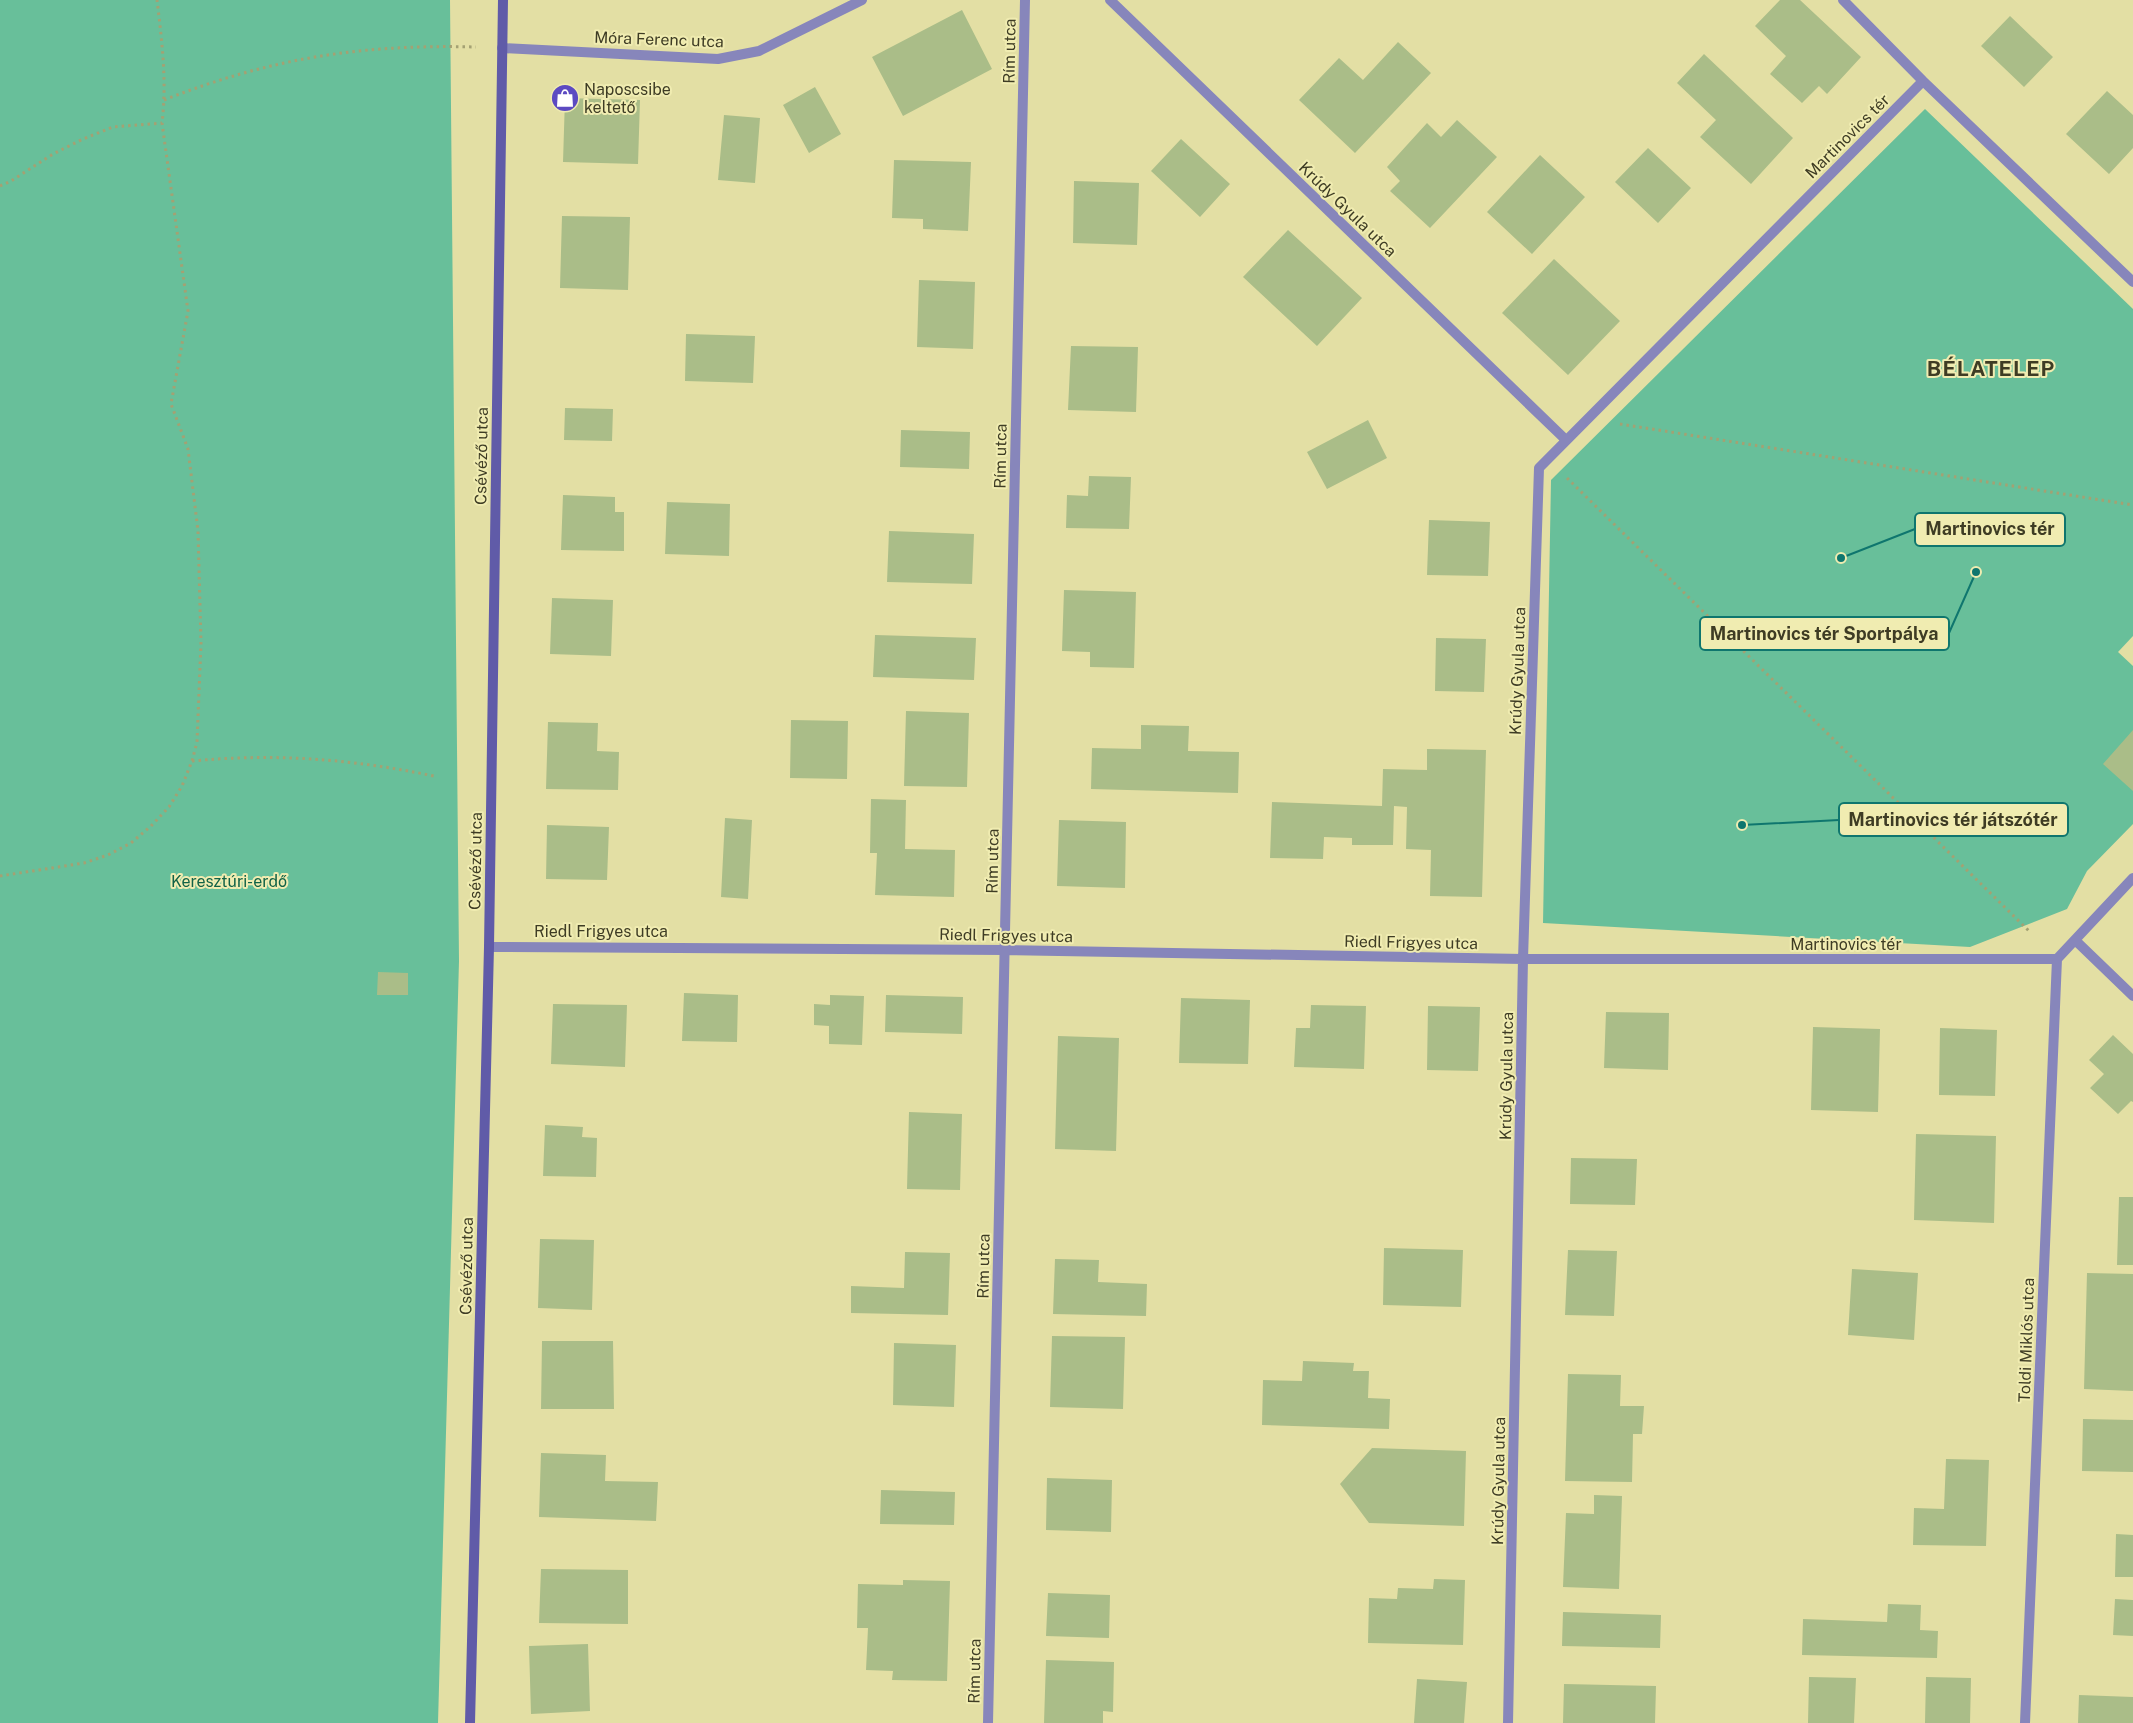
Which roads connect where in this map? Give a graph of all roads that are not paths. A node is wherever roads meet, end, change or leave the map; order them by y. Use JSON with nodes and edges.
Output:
{"nodes":[{"id":1,"x":503,"y":0,"type":"edge"},
{"id":2,"x":862,"y":0,"type":"edge"},
{"id":3,"x":1025,"y":0,"type":"edge"},
{"id":4,"x":1110,"y":0,"type":"edge"},
{"id":5,"x":1843,"y":0,"type":"edge"},
{"id":6,"x":502,"y":48,"type":"junction"},
{"id":7,"x":1923,"y":81,"type":"junction"},
{"id":8,"x":2133,"y":282,"type":"edge"},
{"id":9,"x":1586,"y":419,"type":"joint"},
{"id":10,"x":1566,"y":440,"type":"junction"},
{"id":11,"x":2133,"y":878,"type":"edge"},
{"id":12,"x":2075,"y":940,"type":"junction"},
{"id":13,"x":489,"y":947,"type":"junction"},
{"id":14,"x":1006,"y":950,"type":"junction"},
{"id":15,"x":1523,"y":959,"type":"junction"},
{"id":16,"x":2057,"y":959,"type":"junction"},
{"id":17,"x":2133,"y":996,"type":"edge"},
{"id":18,"x":470,"y":1723,"type":"edge"},
{"id":19,"x":988,"y":1723,"type":"edge"},
{"id":20,"x":1508,"y":1723,"type":"edge"},
{"id":21,"x":2025,"y":1723,"type":"edge"}],
"edges":[{"from":1,"to":6,"type":"main road","name":"Csévéző utca"},
{"from":2,"to":6,"type":"street","name":"Móra Ferenc utca"},
{"from":3,"to":14,"type":"street","name":"Rím utca"},
{"from":4,"to":10,"type":"street","name":"Krúdy Gyula utca"},
{"from":5,"to":7,"type":"street"},
{"from":6,"to":13,"type":"main road","name":"Csévéző utca"},
{"from":7,"to":8,"type":"street"},
{"from":7,"to":9,"type":"street","name":"Martinovics tér"},
{"from":9,"to":10,"type":"street","name":"Krúdy Gyula utca"},
{"from":10,"to":15,"type":"street","name":"Krúdy Gyula utca"},
{"from":11,"to":12,"type":"street"},
{"from":12,"to":16,"type":"street"},
{"from":12,"to":17,"type":"street"},
{"from":13,"to":14,"type":"street","name":"Riedl Frigyes utca"},
{"from":13,"to":18,"type":"main road","name":"Csévéző utca"},
{"from":14,"to":15,"type":"street","name":"Riedl Frigyes utca"},
{"from":14,"to":19,"type":"street","name":"Rím utca"},
{"from":15,"to":16,"type":"street","name":"Martinovics tér"},
{"from":15,"to":20,"type":"street","name":"Krúdy Gyula utca"},
{"from":16,"to":21,"type":"street","name":"Toldi Miklós utca"}]}
